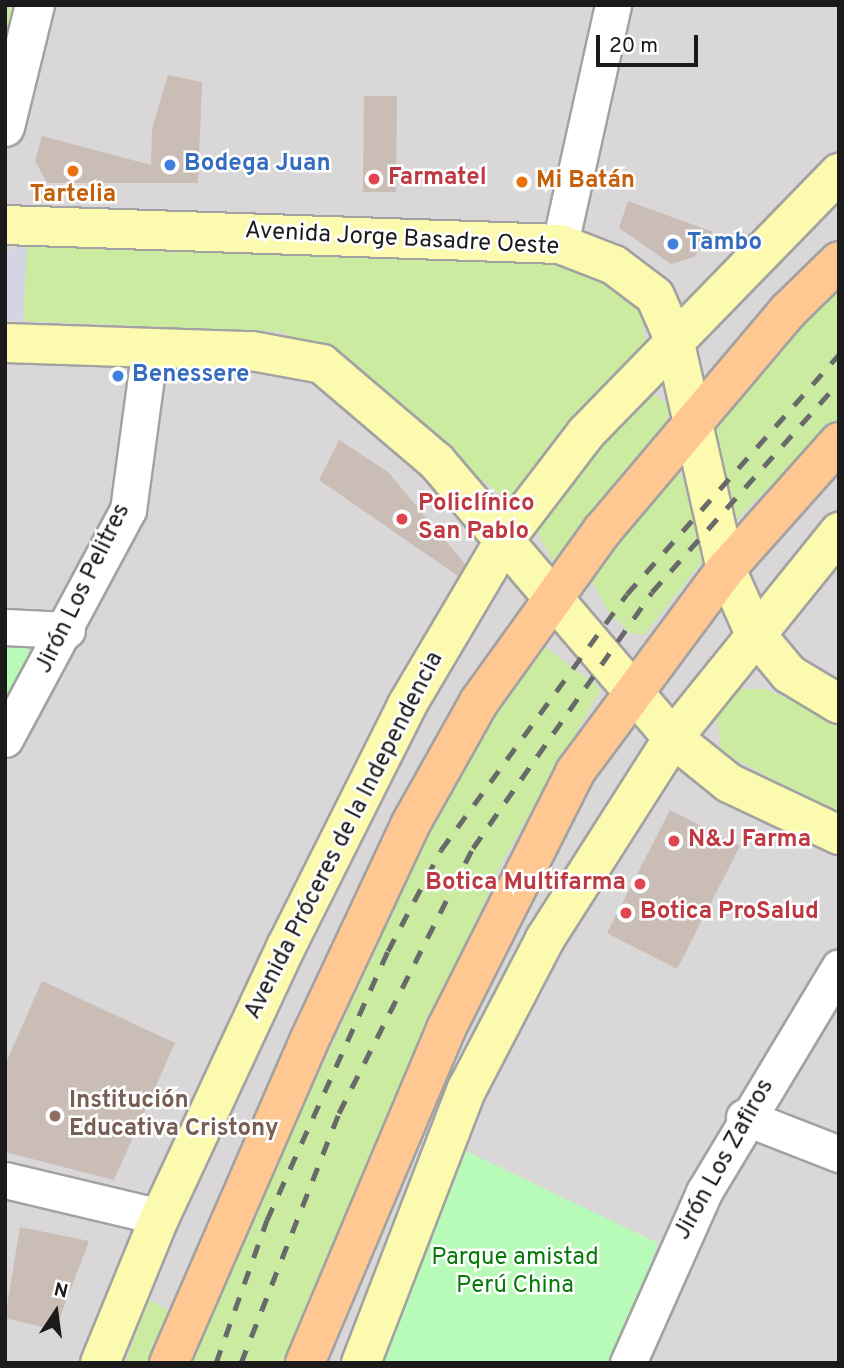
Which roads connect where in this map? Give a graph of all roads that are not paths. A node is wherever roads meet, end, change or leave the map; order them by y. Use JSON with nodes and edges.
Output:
{"nodes":[{"id":1,"x":35,"y":5,"type":"edge"},
{"id":2,"x":613,"y":5,"type":"edge"},
{"id":3,"x":5,"y":127,"type":"edge"},
{"id":4,"x":839,"y":173,"type":"edge"},
{"id":5,"x":5,"y":225,"type":"edge"},
{"id":6,"x":561,"y":244,"type":"junction"},
{"id":7,"x":839,"y":261,"type":"edge"},
{"id":8,"x":674,"y":339,"type":"junction"},
{"id":9,"x":5,"y":343,"type":"edge"},
{"id":10,"x":150,"y":348,"type":"junction"},
{"id":11,"x":693,"y":419,"type":"junction"},
{"id":12,"x":839,"y":442,"type":"edge"},
{"id":13,"x":839,"y":532,"type":"edge"},
{"id":14,"x":505,"y":539,"type":"junction"},
{"id":15,"x":726,"y":569,"type":"junction"},
{"id":16,"x":552,"y":592,"type":"junction"},
{"id":17,"x":5,"y":627,"type":"edge"},
{"id":18,"x":67,"y":630,"type":"junction"},
{"id":19,"x":754,"y":632,"type":"junction"},
{"id":20,"x":630,"y":690,"type":"junction"},
{"id":21,"x":839,"y":704,"type":"edge"},
{"id":22,"x":673,"y":738,"type":"junction"},
{"id":23,"x":5,"y":739,"type":"edge"},
{"id":24,"x":839,"y":835,"type":"edge"},
{"id":25,"x":839,"y":967,"type":"edge"},
{"id":26,"x":744,"y":1117,"type":"junction"},
{"id":27,"x":839,"y":1154,"type":"edge"},
{"id":28,"x":5,"y":1180,"type":"edge"},
{"id":29,"x":160,"y":1217,"type":"junction"},
{"id":30,"x":100,"y":1363,"type":"edge"},
{"id":31,"x":169,"y":1363,"type":"edge"},
{"id":32,"x":305,"y":1363,"type":"edge"},
{"id":33,"x":361,"y":1363,"type":"edge"},
{"id":34,"x":628,"y":1363,"type":"edge"}],
"edges":[{"from":1,"to":3,"type":"street"},
{"from":2,"to":6,"type":"street"},
{"from":4,"to":8,"type":"main road","name":"Avenida Próceres de la Independencia"},
{"from":5,"to":6,"type":"main road","name":"Avenida Jorge Basadre Oeste"},
{"from":6,"to":8,"type":"main road","name":"Avenida Jorge Basadre Oeste"},
{"from":7,"to":11,"type":"main road"},
{"from":8,"to":11,"type":"main road","name":"Avenida Jorge Basadre Oeste"},
{"from":8,"to":14,"type":"main road","name":"Avenida Próceres de la Independencia"},
{"from":9,"to":10,"type":"main road"},
{"from":10,"to":14,"type":"main road"},
{"from":10,"to":18,"type":"street","name":"Jirón Los Pelitres"},
{"from":11,"to":15,"type":"main road","name":"Avenida Jorge Basadre Oeste"},
{"from":11,"to":16,"type":"main road"},
{"from":12,"to":15,"type":"main road"},
{"from":13,"to":19,"type":"main road"},
{"from":14,"to":16,"type":"main road"},
{"from":14,"to":29,"type":"main road","name":"Avenida Próceres de la Independencia"},
{"from":15,"to":19,"type":"main road","name":"Avenida Jorge Basadre Oeste"},
{"from":15,"to":20,"type":"main road"},
{"from":16,"to":20,"type":"main road"},
{"from":16,"to":31,"type":"main road"},
{"from":17,"to":18,"type":"street"},
{"from":18,"to":23,"type":"street","name":"Jirón Los Pelitres"},
{"from":19,"to":21,"type":"main road","name":"Avenida Jorge Basadre Oeste"},
{"from":19,"to":22,"type":"main road"},
{"from":20,"to":22,"type":"main road"},
{"from":20,"to":32,"type":"main road"},
{"from":22,"to":24,"type":"main road"},
{"from":22,"to":33,"type":"main road"},
{"from":25,"to":26,"type":"street","name":"Jirón Los Zafiros"},
{"from":26,"to":27,"type":"street"},
{"from":26,"to":34,"type":"street","name":"Jirón Los Zafiros"},
{"from":28,"to":29,"type":"street"},
{"from":29,"to":30,"type":"main road","name":"Avenida Próceres de la Independencia"}]}
